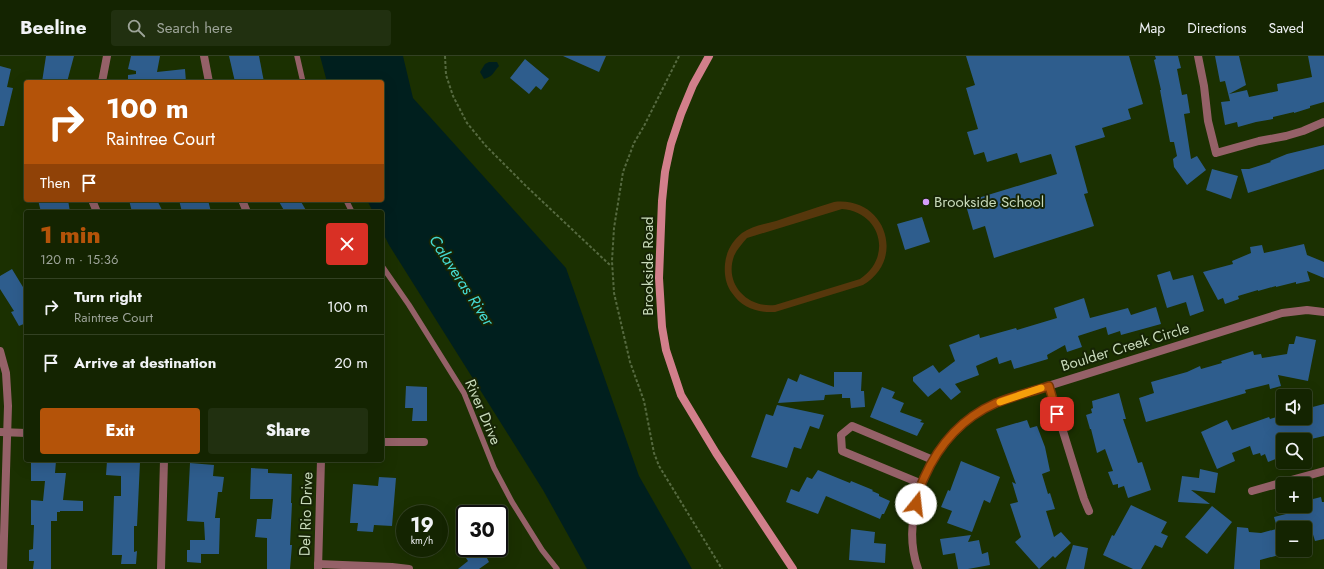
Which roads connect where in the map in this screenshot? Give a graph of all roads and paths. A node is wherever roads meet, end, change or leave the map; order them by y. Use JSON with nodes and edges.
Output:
{"nodes":[{"id":1,"x":107,"y":56,"type":"edge"},
{"id":2,"x":204,"y":56,"type":"edge"},
{"id":3,"x":297,"y":56,"type":"edge"},
{"id":4,"x":445,"y":56,"type":"edge"},
{"id":5,"x":679,"y":56,"type":"edge"},
{"id":6,"x":709,"y":56,"type":"edge"},
{"id":7,"x":1198,"y":56,"type":"edge"},
{"id":8,"x":102,"y":80,"type":"edge"},
{"id":9,"x":209,"y":80,"type":"edge"},
{"id":10,"x":303,"y":80,"type":"edge"},
{"id":11,"x":1324,"y":122,"type":"edge"},
{"id":12,"x":612,"y":266,"type":"junction"},
{"id":13,"x":384,"y":269,"type":"edge"},
{"id":14,"x":1324,"y":312,"type":"edge"},
{"id":15,"x":0,"y":351,"type":"edge"},
{"id":16,"x":1049,"y":386,"type":"junction"},
{"id":17,"x":4,"y":432,"type":"edge"},
{"id":18,"x":24,"y":433,"type":"edge"},
{"id":19,"x":384,"y":442,"type":"edge"},
{"id":20,"x":424,"y":442,"type":"dead end"},
{"id":21,"x":933,"y":460,"type":"junction"},
{"id":22,"x":164,"y":462,"type":"edge"},
{"id":23,"x":322,"y":462,"type":"edge"},
{"id":24,"x":1324,"y":471,"type":"edge"},
{"id":25,"x":922,"y":484,"type":"junction"},
{"id":26,"x":1252,"y":492,"type":"dead end"},
{"id":27,"x":1089,"y":511,"type":"dead end"},
{"id":28,"x":318,"y":566,"type":"edge"},
{"id":29,"x":3,"y":569,"type":"edge"},
{"id":30,"x":161,"y":569,"type":"edge"},
{"id":31,"x":409,"y":569,"type":"edge"},
{"id":32,"x":557,"y":569,"type":"edge"},
{"id":33,"x":722,"y":569,"type":"edge"},
{"id":34,"x":793,"y":569,"type":"edge"},
{"id":35,"x":918,"y":569,"type":"edge"}],
"edges":[{"from":1,"to":8,"type":"street"},
{"from":2,"to":9,"type":"street"},
{"from":3,"to":10,"type":"lane"},
{"from":4,"to":12,"type":"path"},
{"from":5,"to":12,"type":"path"},
{"from":6,"to":34,"type":"street","name":"Brookside Road"},
{"from":7,"to":11,"type":"street"},
{"from":12,"to":33,"type":"path"},
{"from":13,"to":32,"type":"lane","name":"River Drive"},
{"from":14,"to":16,"type":"street","name":"Boulder Creek Circle"},
{"from":15,"to":17,"type":"street"},
{"from":16,"to":21,"type":"street","name":"Boulder Creek Circle"},
{"from":16,"to":27,"type":"street"},
{"from":17,"to":18,"type":"street"},
{"from":17,"to":29,"type":"street"},
{"from":19,"to":20,"type":"street"},
{"from":21,"to":25,"type":"street","name":"Boulder Creek Circle"},
{"from":21,"to":25,"type":"street"},
{"from":22,"to":30,"type":"street"},
{"from":23,"to":28,"type":"street","name":"Del Rio Drive"},
{"from":24,"to":26,"type":"street"},
{"from":25,"to":35,"type":"street","name":"Boulder Creek Circle"},
{"from":28,"to":31,"type":"street"}]}
